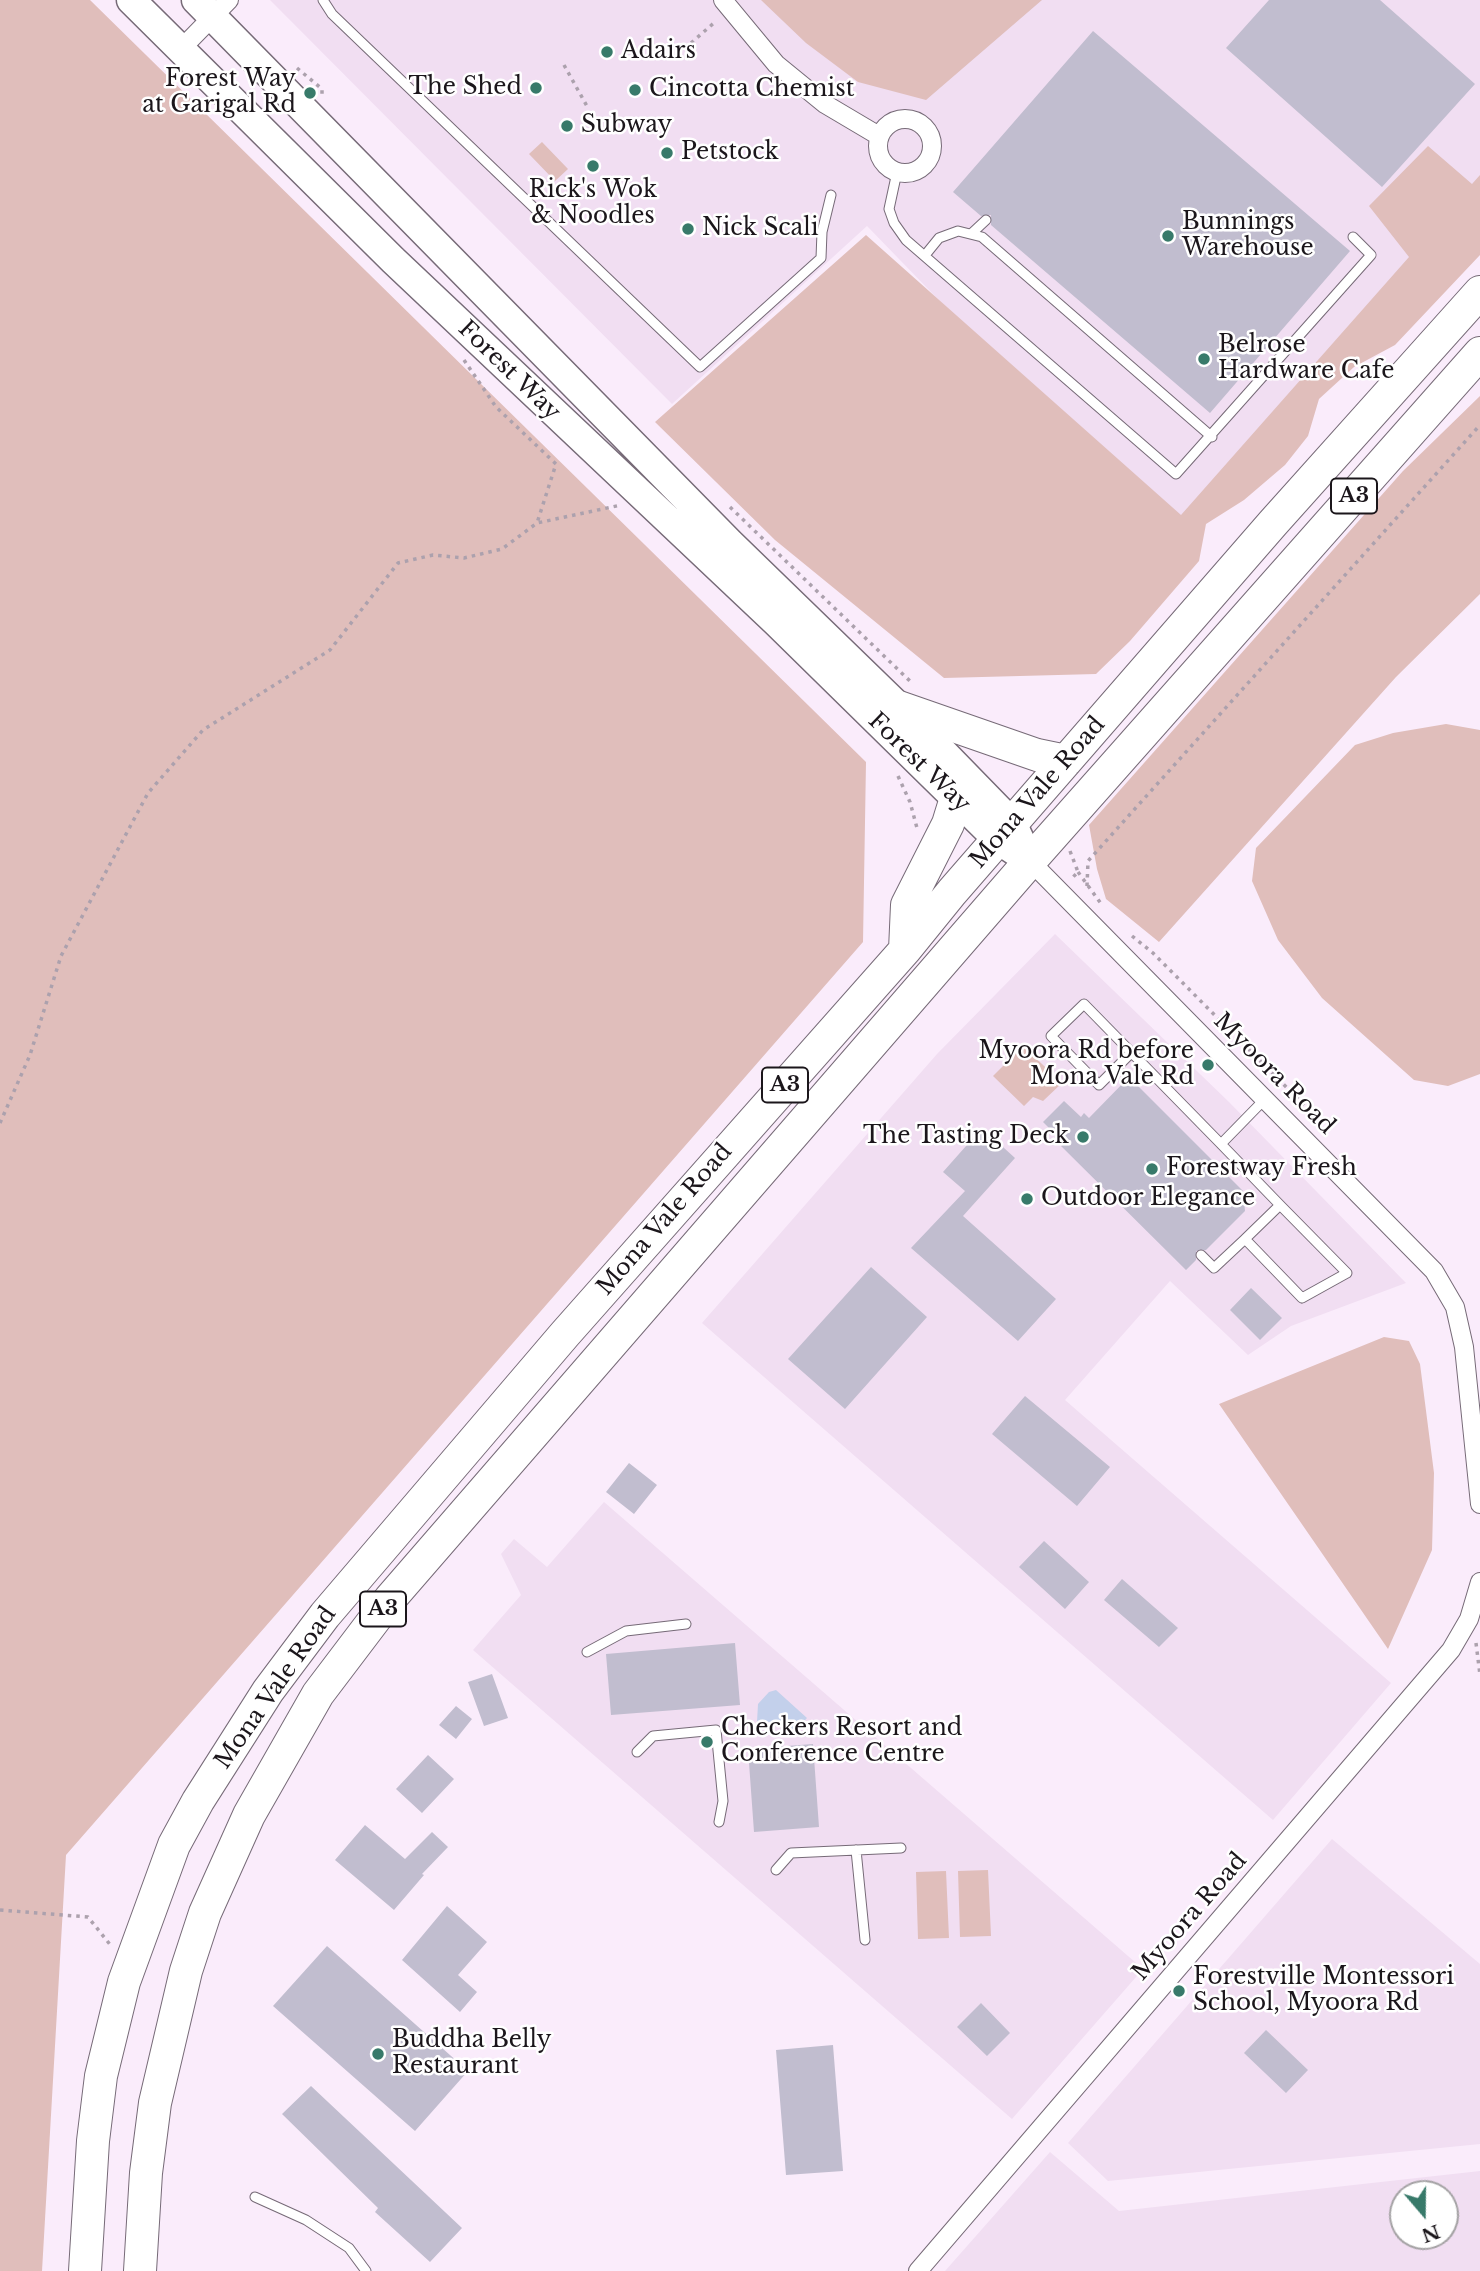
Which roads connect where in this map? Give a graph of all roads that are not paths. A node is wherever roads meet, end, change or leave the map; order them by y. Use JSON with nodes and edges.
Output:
{"nodes":[{"id":1,"x":131,"y":0,"type":"edge"},
{"id":2,"x":323,"y":0,"type":"edge"},
{"id":3,"x":723,"y":0,"type":"edge"},
{"id":4,"x":212,"y":5,"type":"edge"},
{"id":5,"x":180,"y":49,"type":"junction"},
{"id":6,"x":879,"y":136,"type":"junction"},
{"id":7,"x":897,"y":172,"type":"junction"},
{"id":8,"x":831,"y":195,"type":"dead end"},
{"id":9,"x":986,"y":220,"type":"dead end"},
{"id":10,"x":971,"y":234,"type":"junction"},
{"id":11,"x":1353,"y":237,"type":"dead end"},
{"id":12,"x":926,"y":254,"type":"junction"},
{"id":13,"x":1480,"y":292,"type":"edge"},
{"id":14,"x":1480,"y":353,"type":"edge"},
{"id":15,"x":1212,"y":437,"type":"junction"},
{"id":16,"x":911,"y":699,"type":"junction"},
{"id":17,"x":1066,"y":761,"type":"junction"},
{"id":18,"x":956,"y":798,"type":"junction"},
{"id":19,"x":1005,"y":831,"type":"junction"},
{"id":20,"x":1030,"y":861,"type":"junction"},
{"id":21,"x":905,"y":950,"type":"junction"},
{"id":22,"x":1131,"y":1053,"type":"junction"},
{"id":23,"x":1264,"y":1100,"type":"junction"},
{"id":24,"x":1221,"y":1144,"type":"junction"},
{"id":25,"x":1280,"y":1205,"type":"junction"},
{"id":26,"x":1245,"y":1239,"type":"junction"},
{"id":27,"x":1201,"y":1255,"type":"dead end"},
{"id":28,"x":1480,"y":1504,"type":"edge"},
{"id":29,"x":1480,"y":1582,"type":"edge"},
{"id":30,"x":686,"y":1624,"type":"dead end"},
{"id":31,"x":587,"y":1652,"type":"dead end"},
{"id":32,"x":637,"y":1752,"type":"dead end"},
{"id":33,"x":719,"y":1822,"type":"dead end"},
{"id":34,"x":901,"y":1848,"type":"dead end"},
{"id":35,"x":856,"y":1850,"type":"junction"},
{"id":36,"x":776,"y":1870,"type":"dead end"},
{"id":37,"x":865,"y":1940,"type":"dead end"},
{"id":38,"x":255,"y":2197,"type":"dead end"},
{"id":39,"x":85,"y":2271,"type":"edge"},
{"id":40,"x":140,"y":2271,"type":"edge"},
{"id":41,"x":366,"y":2271,"type":"edge"},
{"id":42,"x":918,"y":2271,"type":"edge"}],
"edges":[{"from":1,"to":5,"type":"main road","name":"Forest Way"},
{"from":2,"to":8,"type":"lane"},
{"from":3,"to":6,"type":"street"},
{"from":4,"to":5,"type":"street"},
{"from":4,"to":16,"type":"main road","name":"Forest Way"},
{"from":5,"to":18,"type":"main road","name":"Forest Way"},
{"from":6,"to":7,"type":"street"},
{"from":6,"to":7,"type":"street"},
{"from":7,"to":12,"type":"lane"},
{"from":9,"to":10,"type":"lane"},
{"from":10,"to":12,"type":"lane"},
{"from":10,"to":15,"type":"lane"},
{"from":11,"to":15,"type":"lane"},
{"from":12,"to":15,"type":"lane"},
{"from":13,"to":17,"type":"highway","name":"Mona Vale Road","number":"A3"},
{"from":14,"to":20,"type":"highway","name":"Mona Vale Road","number":"A3"},
{"from":16,"to":17,"type":"highway"},
{"from":16,"to":19,"type":"main road","name":"Forest Way"},
{"from":17,"to":19,"type":"highway","name":"Mona Vale Road","number":"A3"},
{"from":18,"to":19,"type":"main road","name":"Forest Way"},
{"from":18,"to":21,"type":"highway"},
{"from":19,"to":20,"type":"main road","name":"Forest Way"},
{"from":19,"to":21,"type":"highway","name":"Mona Vale Road","number":"A3"},
{"from":20,"to":23,"type":"street","name":"Myoora Road"},
{"from":20,"to":40,"type":"highway","name":"Mona Vale Road","number":"A3"},
{"from":21,"to":39,"type":"highway","name":"Mona Vale Road","number":"A3"},
{"from":22,"to":22,"type":"lane"},
{"from":22,"to":24,"type":"lane"},
{"from":23,"to":24,"type":"lane"},
{"from":23,"to":28,"type":"street","name":"Myoora Road"},
{"from":24,"to":25,"type":"lane"},
{"from":25,"to":26,"type":"lane"},
{"from":25,"to":26,"type":"lane"},
{"from":26,"to":27,"type":"lane"},
{"from":29,"to":42,"type":"street","name":"Myoora Road"},
{"from":30,"to":31,"type":"lane"},
{"from":32,"to":33,"type":"lane"},
{"from":34,"to":35,"type":"lane"},
{"from":35,"to":36,"type":"lane"},
{"from":35,"to":37,"type":"lane"},
{"from":38,"to":41,"type":"lane"}]}
